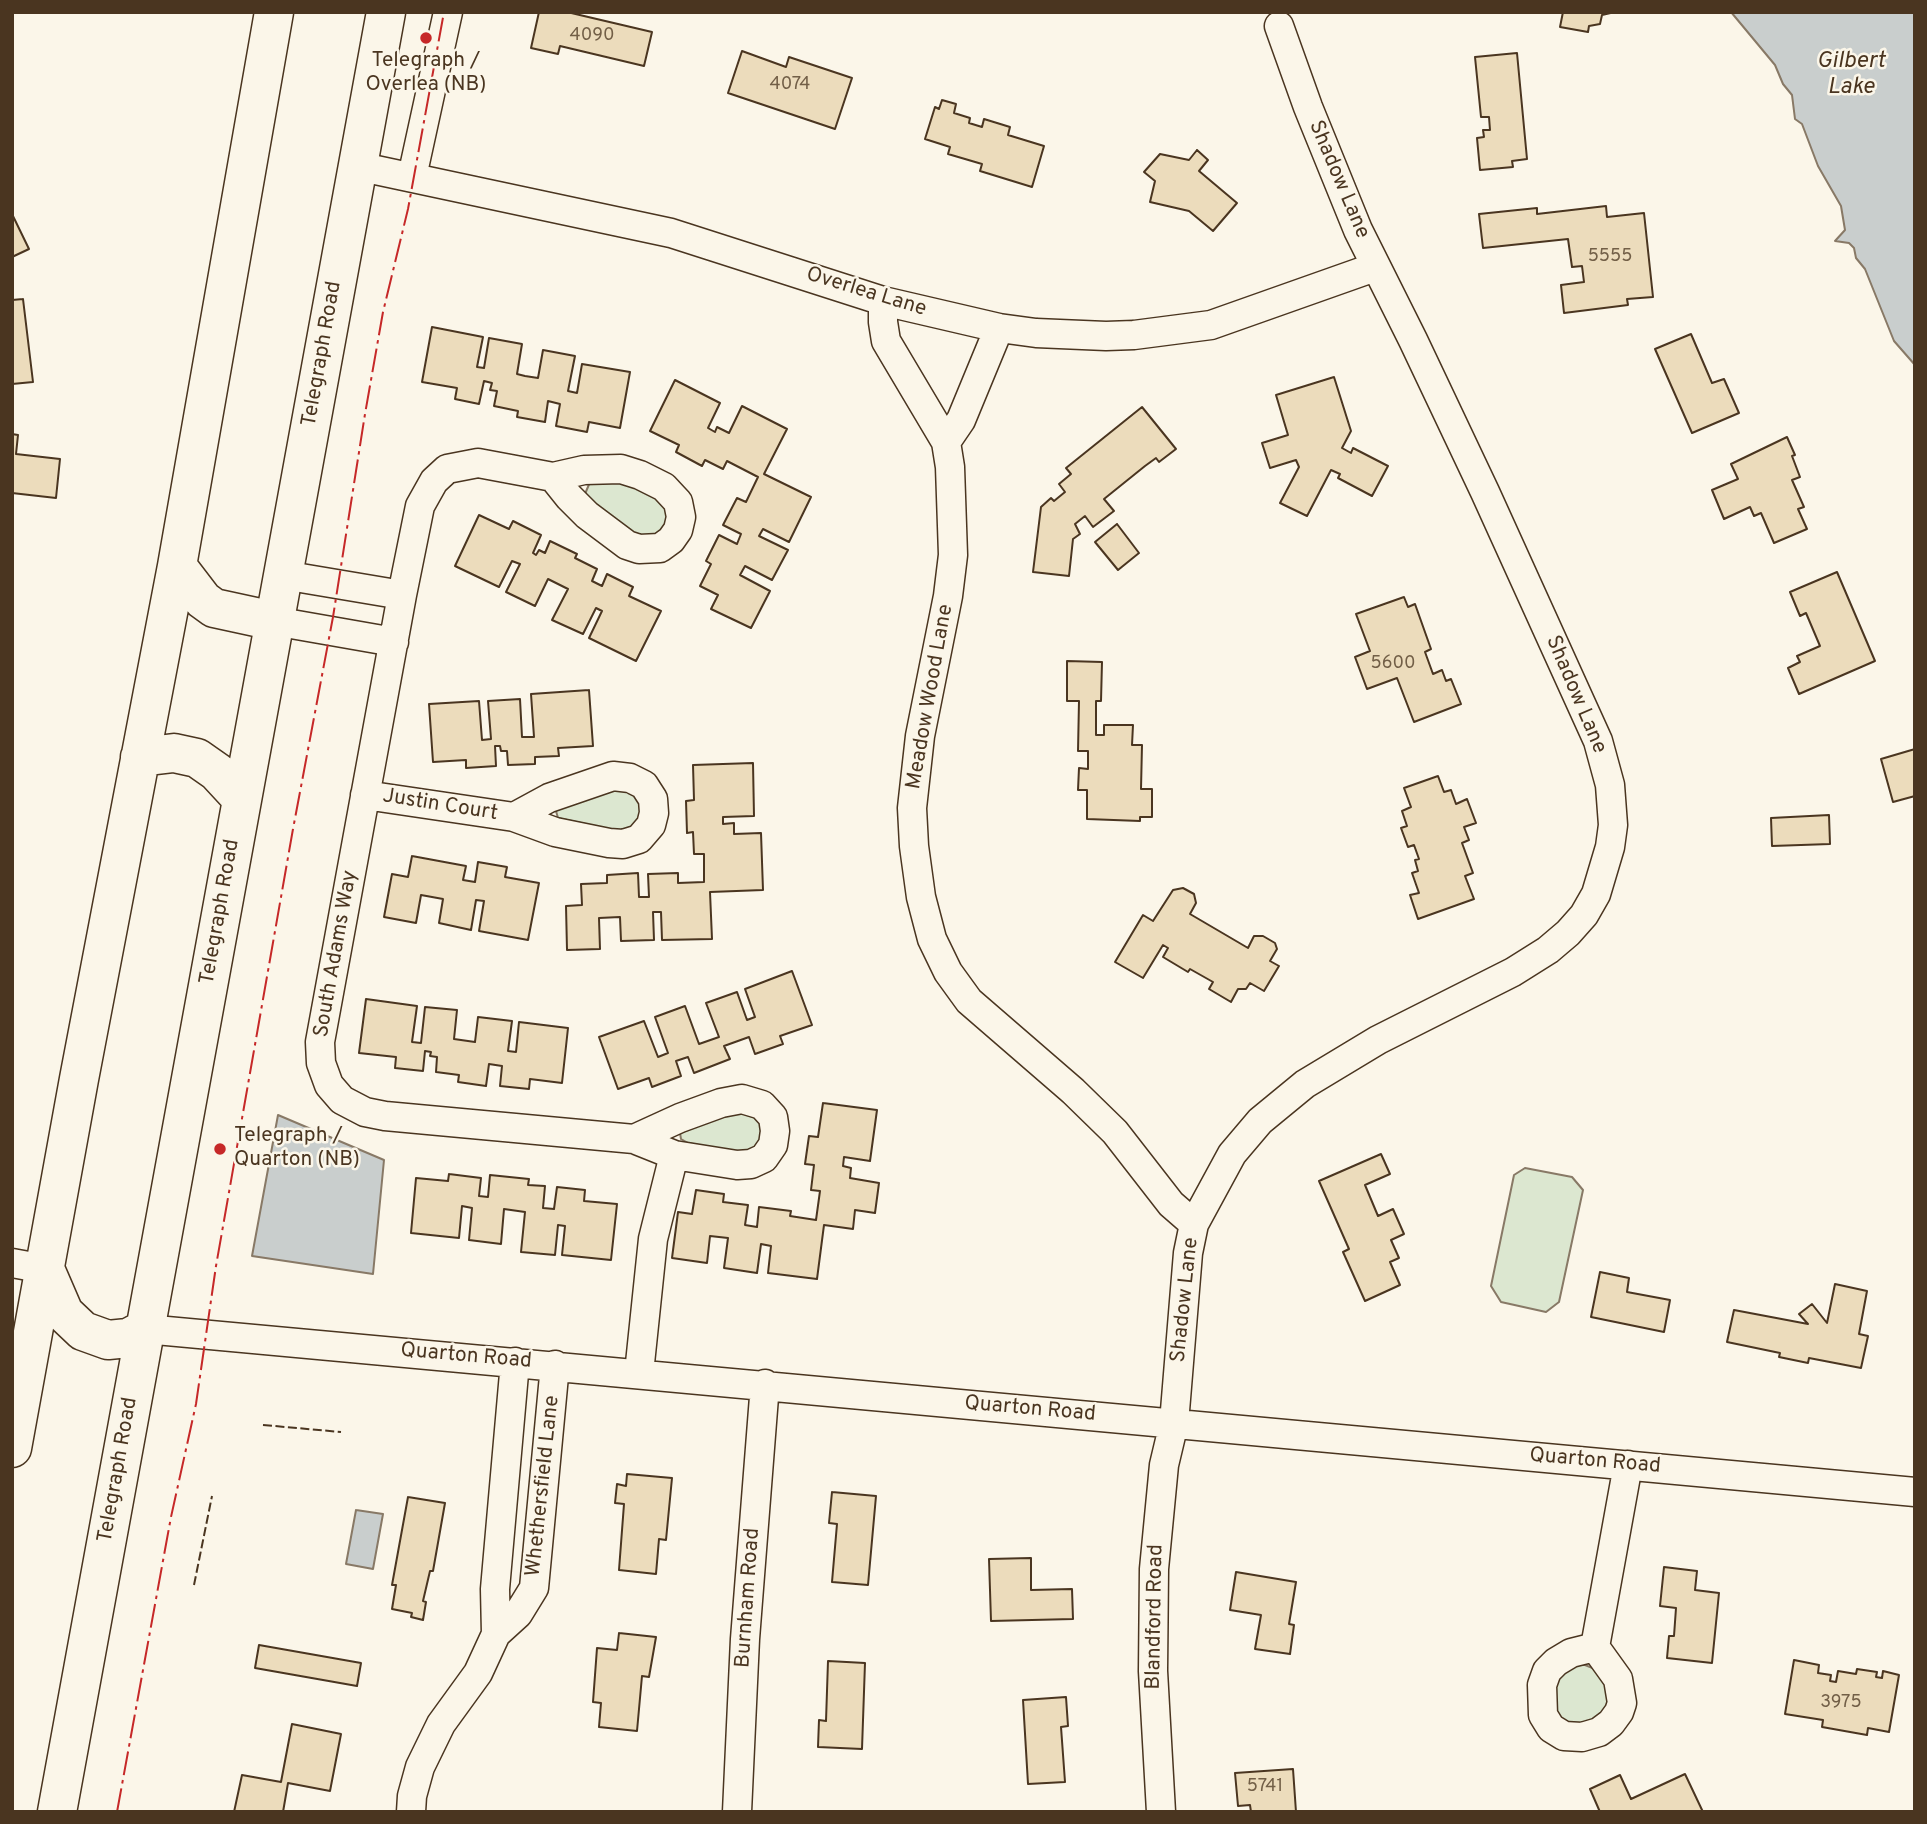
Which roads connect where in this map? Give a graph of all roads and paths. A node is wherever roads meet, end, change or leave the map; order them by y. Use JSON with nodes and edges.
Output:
{"nodes":[{"id":1,"x":274,"y":12,"type":"edge"},
{"id":2,"x":386,"y":12,"type":"edge"},
{"id":3,"x":448,"y":12,"type":"edge"},
{"id":4,"x":1279,"y":26,"type":"dead end"},
{"id":5,"x":357,"y":166,"type":"junction"},
{"id":6,"x":412,"y":177,"type":"junction"},
{"id":7,"x":1375,"y":267,"type":"junction"},
{"id":8,"x":883,"y":301,"type":"junction"},
{"id":9,"x":999,"y":328,"type":"junction"},
{"id":10,"x":946,"y":442,"type":"junction"},
{"id":11,"x":553,"y":477,"type":"dead end"},
{"id":12,"x":177,"y":566,"type":"junction"},
{"id":13,"x":283,"y":575,"type":"junction"},
{"id":14,"x":402,"y":595,"type":"junction"},
{"id":15,"x":274,"y":621,"type":"junction"},
{"id":16,"x":394,"y":642,"type":"junction"},
{"id":17,"x":140,"y":757,"type":"junction"},
{"id":18,"x":365,"y":795,"type":"junction"},
{"id":19,"x":242,"y":799,"type":"junction"},
{"id":20,"x":514,"y":817,"type":"dead end"},
{"id":21,"x":634,"y":1139,"type":"junction"},
{"id":22,"x":674,"y":1155,"type":"junction"},
{"id":23,"x":1194,"y":1224,"type":"junction"},
{"id":24,"x":29,"y":1266,"type":"edge"},
{"id":25,"x":24,"y":1317,"type":"edge"},
{"id":26,"x":145,"y":1329,"type":"junction"},
{"id":27,"x":515,"y":1362,"type":"junction"},
{"id":28,"x":555,"y":1365,"type":"junction"},
{"id":29,"x":639,"y":1373,"type":"junction"},
{"id":30,"x":765,"y":1384,"type":"junction"},
{"id":31,"x":1174,"y":1423,"type":"junction"},
{"id":32,"x":12,"y":1448,"type":"edge"},
{"id":33,"x":1628,"y":1465,"type":"junction"},
{"id":34,"x":1915,"y":1492,"type":"edge"},
{"id":35,"x":496,"y":1634,"type":"junction"},
{"id":36,"x":1595,"y":1647,"type":"dead end"},
{"id":37,"x":57,"y":1812,"type":"edge"},
{"id":38,"x":411,"y":1812,"type":"edge"},
{"id":39,"x":737,"y":1812,"type":"edge"},
{"id":40,"x":1161,"y":1812,"type":"edge"}],
"edges":[{"from":1,"to":12,"type":"highway"},
{"from":2,"to":5,"type":"highway","name":"Telegraph Road"},
{"from":3,"to":6,"type":"street"},
{"from":4,"to":7,"type":"street","name":"Shadow Lane"},
{"from":5,"to":6,"type":"street","name":"Overlea Lane"},
{"from":5,"to":13,"type":"highway","name":"Telegraph Road"},
{"from":6,"to":8,"type":"street","name":"Overlea Lane"},
{"from":7,"to":9,"type":"street","name":"Overlea Lane"},
{"from":7,"to":23,"type":"street","name":"Shadow Lane"},
{"from":8,"to":9,"type":"street","name":"Overlea Lane"},
{"from":8,"to":10,"type":"street","name":"Meadow Wood Lane"},
{"from":9,"to":10,"type":"street"},
{"from":10,"to":23,"type":"street","name":"Meadow Wood Lane"},
{"from":11,"to":14,"type":"street","name":"South Adams Way"},
{"from":12,"to":15,"type":"highway"},
{"from":12,"to":17,"type":"highway"},
{"from":13,"to":14,"type":"street"},
{"from":13,"to":15,"type":"highway","name":"Telegraph Road"},
{"from":14,"to":16,"type":"street","name":"South Adams Way"},
{"from":15,"to":16,"type":"street"},
{"from":15,"to":19,"type":"highway","name":"Telegraph Road"},
{"from":16,"to":18,"type":"street","name":"South Adams Way"},
{"from":17,"to":19,"type":"highway"},
{"from":17,"to":24,"type":"highway"},
{"from":18,"to":20,"type":"street","name":"Justin Court"},
{"from":18,"to":21,"type":"street","name":"South Adams Way"},
{"from":19,"to":26,"type":"highway","name":"Telegraph Road"},
{"from":21,"to":22,"type":"street","name":"South Adams Way"},
{"from":21,"to":22,"type":"street","name":"South Adams Way"},
{"from":22,"to":29,"type":"street"},
{"from":23,"to":31,"type":"street","name":"Shadow Lane"},
{"from":24,"to":25,"type":"highway"},
{"from":24,"to":26,"type":"highway"},
{"from":25,"to":32,"type":"highway"},
{"from":26,"to":27,"type":"street","name":"Quarton Road"},
{"from":26,"to":37,"type":"highway","name":"Telegraph Road"},
{"from":27,"to":28,"type":"street","name":"Quarton Road"},
{"from":27,"to":35,"type":"street","name":"Whethersfield Lane"},
{"from":28,"to":29,"type":"street","name":"Quarton Road"},
{"from":28,"to":35,"type":"street","name":"Whethersfield Lane"},
{"from":29,"to":30,"type":"street","name":"Quarton Road"},
{"from":30,"to":31,"type":"street","name":"Quarton Road"},
{"from":30,"to":39,"type":"street","name":"Burnham Road"},
{"from":31,"to":33,"type":"street","name":"Quarton Road"},
{"from":31,"to":40,"type":"street","name":"Blandford Road"},
{"from":33,"to":34,"type":"street","name":"Quarton Road"},
{"from":33,"to":36,"type":"street"},
{"from":35,"to":38,"type":"street","name":"Whethersfield Lane"}]}
